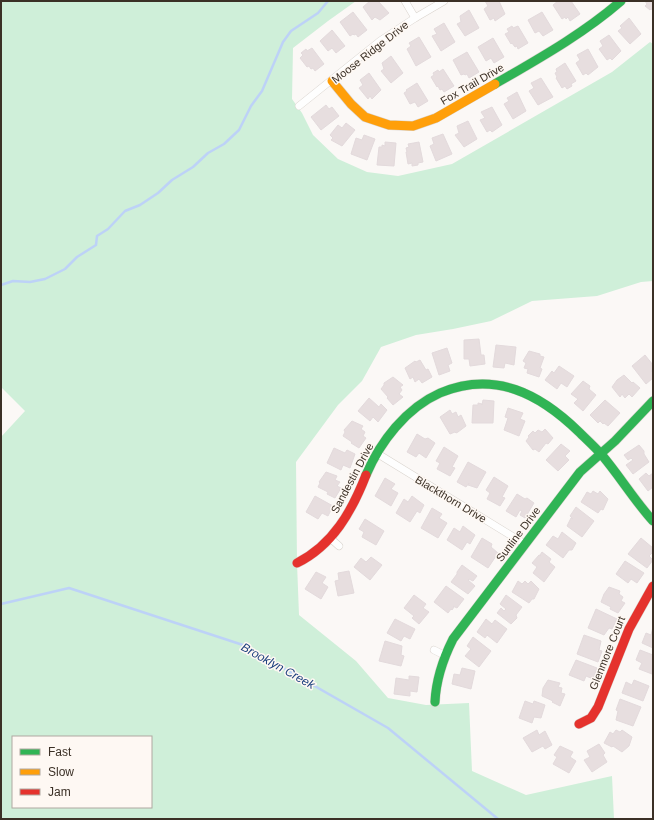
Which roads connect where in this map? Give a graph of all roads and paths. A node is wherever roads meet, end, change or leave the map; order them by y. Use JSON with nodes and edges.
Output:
{"nodes":[{"id":1,"x":405,"y":1,"type":"edge"},
{"id":2,"x":444,"y":1,"type":"edge"},
{"id":3,"x":621,"y":1,"type":"edge"},
{"id":4,"x":415,"y":18,"type":"junction"},
{"id":5,"x":332,"y":81,"type":"junction"},
{"id":6,"x":299,"y":106,"type":"dead end"},
{"id":7,"x":653,"y":401,"type":"edge"},
{"id":8,"x":378,"y":454,"type":"junction"},
{"id":9,"x":600,"y":454,"type":"junction"},
{"id":10,"x":653,"y":521,"type":"edge"},
{"id":11,"x":330,"y":538,"type":"junction"},
{"id":12,"x":525,"y":544,"type":"junction"},
{"id":13,"x":339,"y":546,"type":"dead end"},
{"id":14,"x":297,"y":563,"type":"dead end"},
{"id":15,"x":653,"y":586,"type":"edge"},
{"id":16,"x":434,"y":650,"type":"dead end"},
{"id":17,"x":444,"y":655,"type":"junction"},
{"id":18,"x":435,"y":702,"type":"dead end"},
{"id":19,"x":579,"y":724,"type":"dead end"}],
"edges":[{"from":1,"to":4,"type":"street"},
{"from":2,"to":4,"type":"street","name":"Moose Ridge Drive"},
{"from":3,"to":5,"type":"street","name":"Fox Trail Drive"},
{"from":4,"to":5,"type":"street","name":"Moose Ridge Drive"},
{"from":5,"to":6,"type":"street","name":"Moose Ridge Drive"},
{"from":7,"to":9,"type":"street","name":"Sunline Drive"},
{"from":8,"to":9,"type":"street","name":"Sandestin Drive"},
{"from":8,"to":11,"type":"street","name":"Sandestin Drive"},
{"from":8,"to":12,"type":"street","name":"Blackthorn Drive"},
{"from":9,"to":10,"type":"street","name":"Sandestin Drive"},
{"from":9,"to":12,"type":"street","name":"Sunline Drive"},
{"from":11,"to":13,"type":"street"},
{"from":11,"to":14,"type":"street","name":"Sandestin Drive"},
{"from":12,"to":17,"type":"street","name":"Sunline Drive"},
{"from":15,"to":19,"type":"street","name":"Glenmore Court"},
{"from":16,"to":17,"type":"street"},
{"from":17,"to":18,"type":"street","name":"Sunline Drive"}]}
